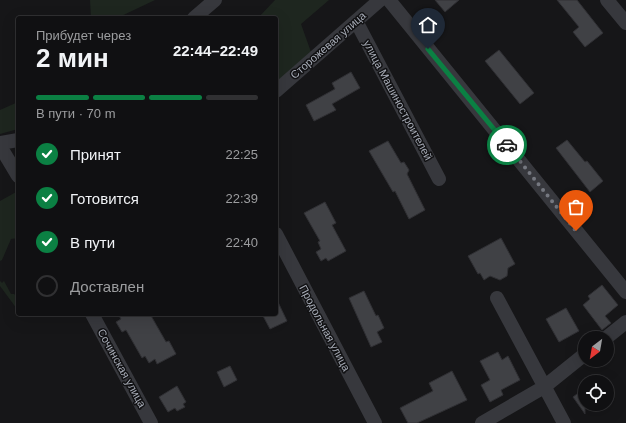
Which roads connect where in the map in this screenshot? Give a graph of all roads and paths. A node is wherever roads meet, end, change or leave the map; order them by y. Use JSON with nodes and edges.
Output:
{"nodes":[{"id":1,"x":214,"y":0,"type":"edge"},
{"id":2,"x":380,"y":0,"type":"edge"},
{"id":3,"x":389,"y":0,"type":"edge"},
{"id":4,"x":607,"y":0,"type":"edge"},
{"id":5,"x":196,"y":16,"type":"edge"},
{"id":6,"x":356,"y":21,"type":"junction"},
{"id":7,"x":626,"y":23,"type":"edge"},
{"id":8,"x":278,"y":88,"type":"edge"},
{"id":9,"x":16,"y":140,"type":"edge"},
{"id":10,"x":0,"y":144,"type":"edge"},
{"id":11,"x":16,"y":172,"type":"edge"},
{"id":12,"x":439,"y":179,"type":"dead end"},
{"id":13,"x":278,"y":238,"type":"edge"},
{"id":14,"x":626,"y":292,"type":"edge"},
{"id":15,"x":497,"y":298,"type":"dead end"},
{"id":16,"x":93,"y":316,"type":"edge"},
{"id":17,"x":626,"y":322,"type":"edge"},
{"id":18,"x":614,"y":332,"type":"edge"},
{"id":19,"x":578,"y":360,"type":"edge"},
{"id":20,"x":544,"y":387,"type":"junction"},
{"id":21,"x":151,"y":423,"type":"edge"},
{"id":22,"x":374,"y":423,"type":"edge"},
{"id":23,"x":482,"y":423,"type":"edge"},
{"id":24,"x":564,"y":423,"type":"edge"}],
"edges":[{"from":1,"to":5,"type":"street"},
{"from":2,"to":6,"type":"street","name":"Сторожевая улица"},
{"from":3,"to":14,"type":"street"},
{"from":4,"to":7,"type":"street"},
{"from":6,"to":8,"type":"street","name":"Сторожевая улица"},
{"from":6,"to":12,"type":"street","name":"улица Машиностроителей"},
{"from":9,"to":10,"type":"street"},
{"from":10,"to":11,"type":"street"},
{"from":13,"to":22,"type":"street","name":"Продольная улица"},
{"from":15,"to":20,"type":"street"},
{"from":16,"to":21,"type":"street","name":"Сочинская улица"},
{"from":17,"to":18,"type":"street"},
{"from":19,"to":20,"type":"street"},
{"from":20,"to":23,"type":"street"},
{"from":20,"to":24,"type":"street"}]}
